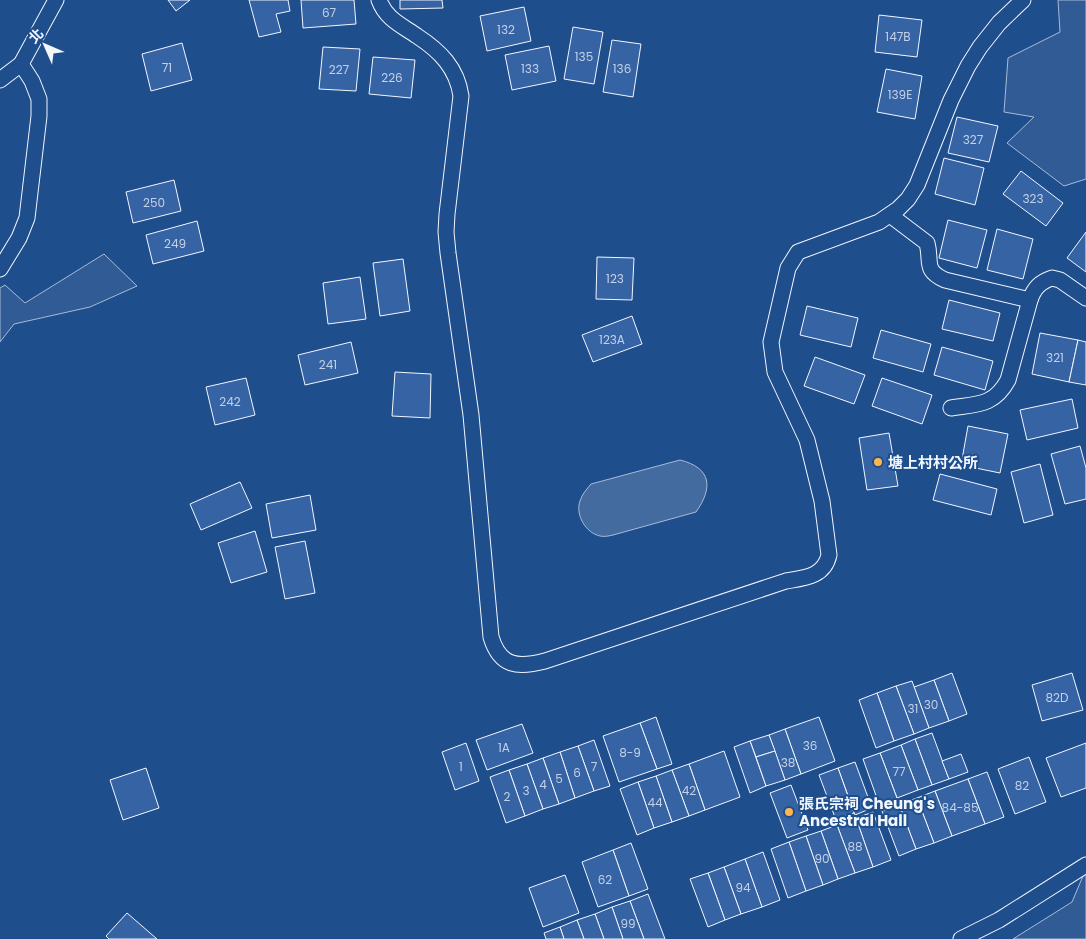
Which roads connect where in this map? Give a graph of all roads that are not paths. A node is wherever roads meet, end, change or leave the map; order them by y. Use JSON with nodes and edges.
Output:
{"nodes":[{"id":1,"x":56,"y":0,"type":"edge"},
{"id":2,"x":379,"y":0,"type":"edge"},
{"id":3,"x":1023,"y":0,"type":"edge"},
{"id":4,"x":20,"y":64,"type":"junction"},
{"id":5,"x":0,"y":80,"type":"edge"},
{"id":6,"x":890,"y":215,"type":"junction"},
{"id":7,"x":0,"y":269,"type":"edge"},
{"id":8,"x":1086,"y":298,"type":"edge"},
{"id":9,"x":1030,"y":300,"type":"junction"},
{"id":10,"x":951,"y":408,"type":"dead end"},
{"id":11,"x":1086,"y":864,"type":"edge"},
{"id":12,"x":961,"y":939,"type":"edge"}],
"edges":[{"from":1,"to":4,"type":"lane"},
{"from":2,"to":6,"type":"lane"},
{"from":3,"to":6,"type":"lane"},
{"from":4,"to":5,"type":"lane"},
{"from":4,"to":7,"type":"lane"},
{"from":6,"to":9,"type":"lane"},
{"from":8,"to":9,"type":"lane"},
{"from":9,"to":10,"type":"lane"},
{"from":11,"to":12,"type":"lane"}]}
